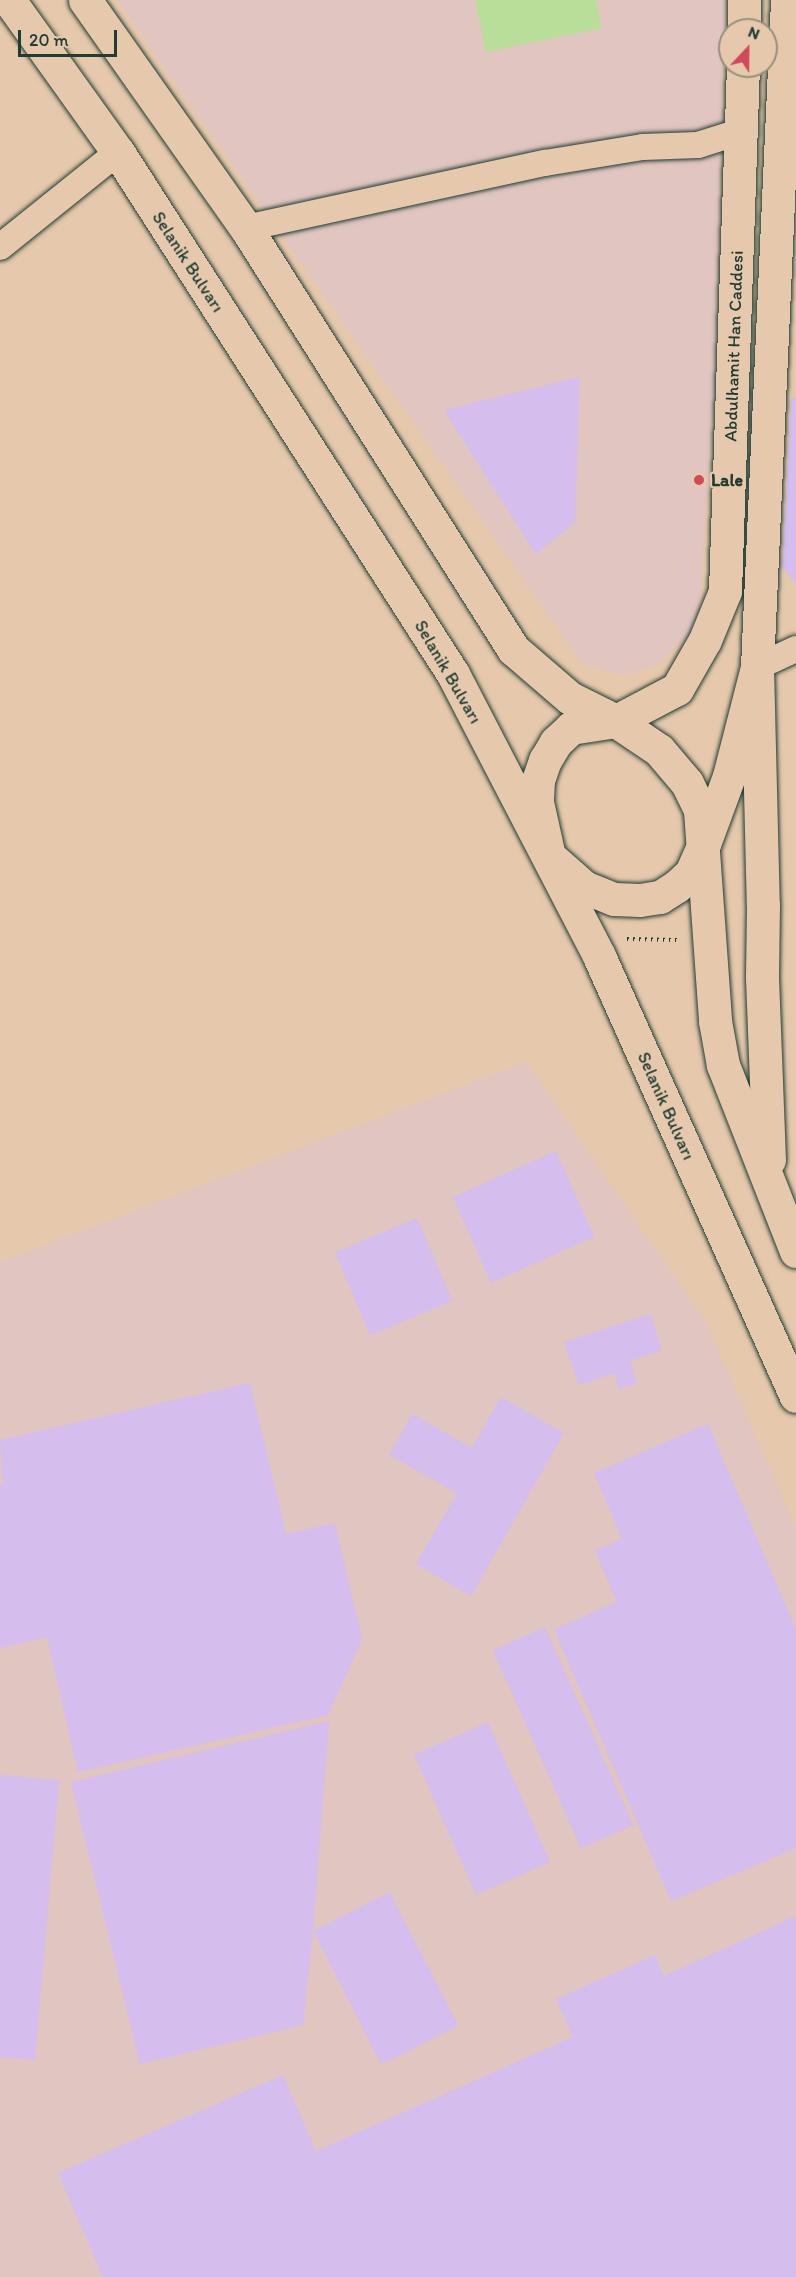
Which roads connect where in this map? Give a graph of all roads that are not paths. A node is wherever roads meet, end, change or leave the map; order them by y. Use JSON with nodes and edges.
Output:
{"nodes":[{"id":1,"x":9,"y":0,"type":"edge"},
{"id":2,"x":85,"y":0,"type":"edge"},
{"id":3,"x":744,"y":0,"type":"edge"},
{"id":4,"x":787,"y":0,"type":"edge"},
{"id":5,"x":744,"y":18,"type":"edge"},
{"id":6,"x":743,"y":78,"type":"edge"},
{"id":7,"x":742,"y":131,"type":"junction"},
{"id":8,"x":118,"y":152,"type":"junction"},
{"id":9,"x":246,"y":228,"type":"junction"},
{"id":10,"x":0,"y":247,"type":"edge"},
{"id":11,"x":796,"y":649,"type":"edge"},
{"id":12,"x":757,"y":667,"type":"junction"},
{"id":13,"x":616,"y":721,"type":"junction"},
{"id":14,"x":704,"y":844,"type":"junction"},
{"id":15,"x":549,"y":856,"type":"junction"},
{"id":16,"x":770,"y":1189,"type":"junction"},
{"id":17,"x":796,"y":1251,"type":"edge"},
{"id":18,"x":796,"y":1396,"type":"edge"}],
"edges":[{"from":1,"to":8,"type":"main road","name":"Selanik Bulvarı"},
{"from":2,"to":9,"type":"main road"},
{"from":3,"to":5,"type":"main road"},
{"from":4,"to":12,"type":"main road"},
{"from":6,"to":7,"type":"main road","name":"Abdulhamit Han Caddesi"},
{"from":7,"to":9,"type":"street"},
{"from":7,"to":13,"type":"main road","name":"Abdulhamit Han Caddesi"},
{"from":8,"to":10,"type":"street"},
{"from":8,"to":15,"type":"main road","name":"Selanik Bulvarı"},
{"from":9,"to":13,"type":"main road"},
{"from":11,"to":12,"type":"street"},
{"from":12,"to":14,"type":"main road"},
{"from":12,"to":16,"type":"main road"},
{"from":13,"to":14,"type":"main road"},
{"from":13,"to":15,"type":"main road"},
{"from":14,"to":15,"type":"main road"},
{"from":14,"to":16,"type":"main road"},
{"from":15,"to":18,"type":"main road","name":"Selanik Bulvarı"},
{"from":16,"to":17,"type":"main road"}]}
